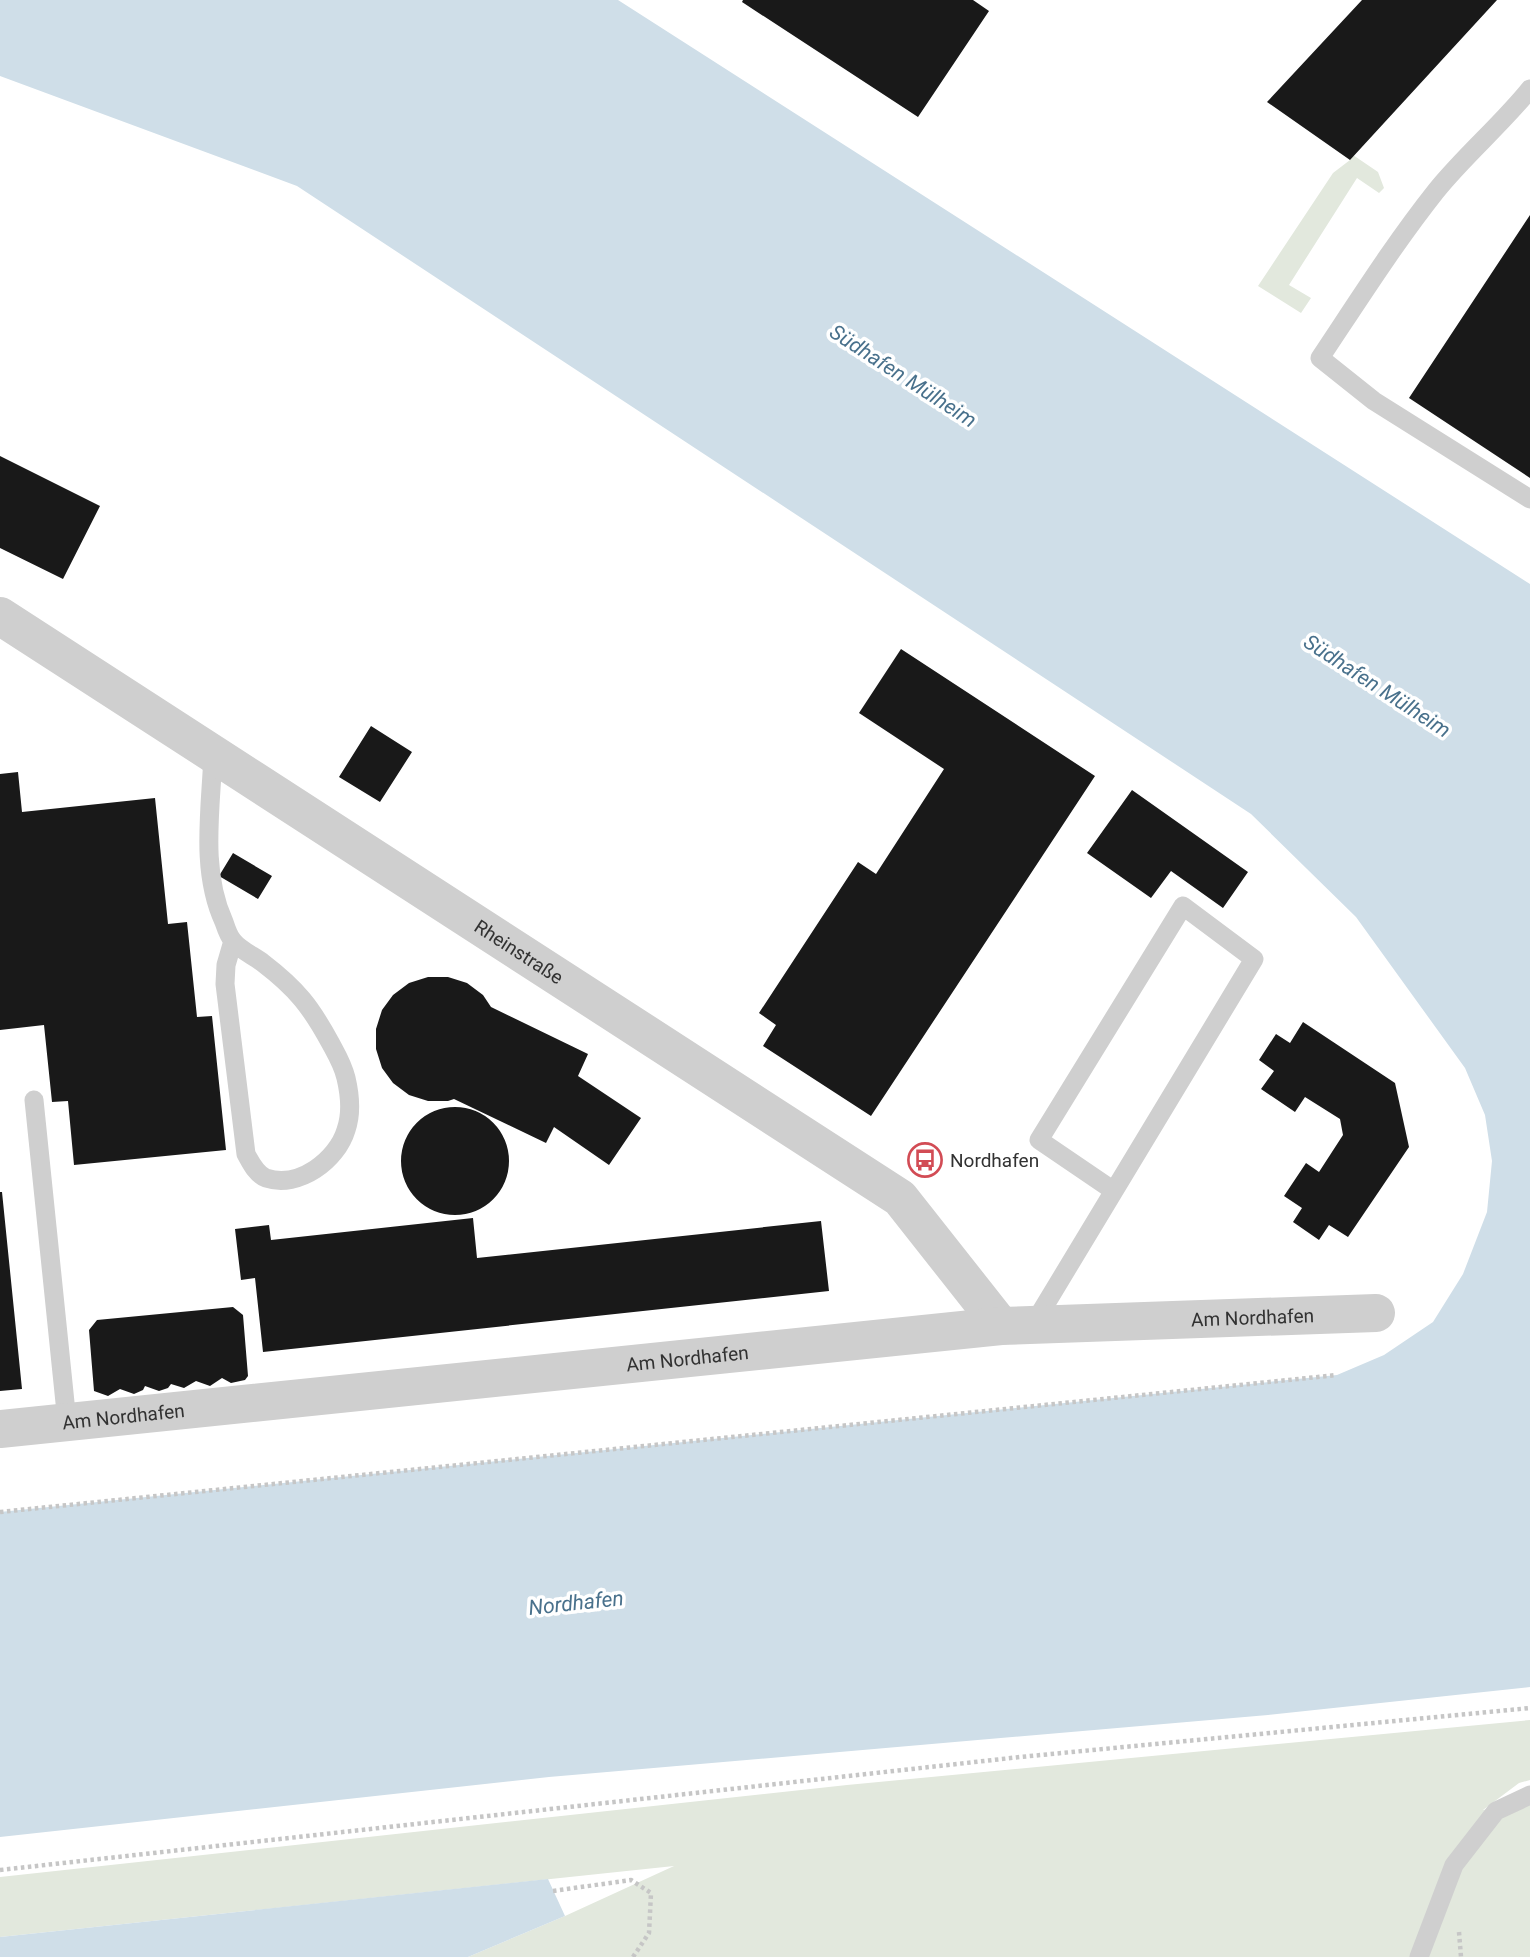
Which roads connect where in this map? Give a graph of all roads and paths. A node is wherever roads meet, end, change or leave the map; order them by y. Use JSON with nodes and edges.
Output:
{"nodes":[{"id":1,"x":1530,"y":89,"type":"edge"},
{"id":2,"x":1530,"y":499,"type":"edge"},
{"id":3,"x":0,"y":616,"type":"edge"},
{"id":4,"x":214,"y":754,"type":"junction"},
{"id":5,"x":233,"y":941,"type":"junction"},
{"id":6,"x":34,"y":1100,"type":"dead end"},
{"id":7,"x":1114,"y":1191,"type":"junction"},
{"id":8,"x":1377,"y":1313,"type":"dead end"},
{"id":9,"x":1017,"y":1326,"type":"junction"},
{"id":10,"x":1337,"y":1375,"type":"dead end"},
{"id":11,"x":67,"y":1422,"type":"junction"},
{"id":12,"x":0,"y":1429,"type":"edge"},
{"id":13,"x":0,"y":1512,"type":"edge"},
{"id":14,"x":1530,"y":1708,"type":"edge"},
{"id":15,"x":1530,"y":1795,"type":"edge"},
{"id":16,"x":0,"y":1870,"type":"edge"},
{"id":17,"x":554,"y":1891,"type":"dead end"},
{"id":18,"x":633,"y":1957,"type":"edge"},
{"id":19,"x":1419,"y":1957,"type":"edge"}],
"edges":[{"from":1,"to":2,"type":"lane"},
{"from":3,"to":4,"type":"street","name":"Rheinstraße"},
{"from":4,"to":5,"type":"lane"},
{"from":4,"to":9,"type":"street","name":"Rheinstraße"},
{"from":5,"to":5,"type":"lane"},
{"from":6,"to":11,"type":"lane"},
{"from":7,"to":7,"type":"lane"},
{"from":7,"to":9,"type":"lane"},
{"from":8,"to":9,"type":"street","name":"Am Nordhafen"},
{"from":9,"to":11,"type":"street","name":"Am Nordhafen"},
{"from":10,"to":13,"type":"path"},
{"from":11,"to":12,"type":"street","name":"Am Nordhafen"},
{"from":14,"to":16,"type":"path"},
{"from":15,"to":19,"type":"lane"},
{"from":17,"to":18,"type":"path"}]}
